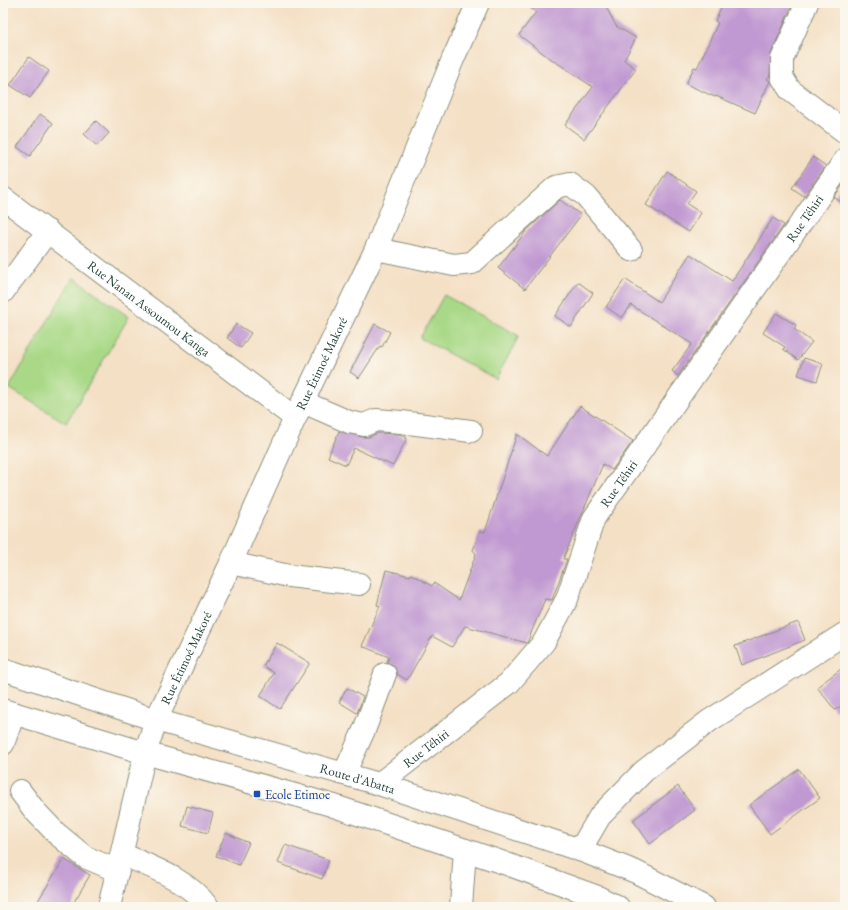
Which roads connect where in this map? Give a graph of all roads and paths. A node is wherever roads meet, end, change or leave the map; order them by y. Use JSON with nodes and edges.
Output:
{"nodes":[{"id":1,"x":478,"y":3,"type":"edge"},
{"id":2,"x":807,"y":3,"type":"edge"},
{"id":3,"x":845,"y":132,"type":"edge"},
{"id":4,"x":845,"y":160,"type":"edge"},
{"id":5,"x":3,"y":198,"type":"edge"},
{"id":6,"x":48,"y":231,"type":"junction"},
{"id":7,"x":376,"y":249,"type":"junction"},
{"id":8,"x":631,"y":250,"type":"dead end"},
{"id":9,"x":3,"y":292,"type":"edge"},
{"id":10,"x":299,"y":410,"type":"junction"},
{"id":11,"x":471,"y":431,"type":"dead end"},
{"id":12,"x":231,"y":563,"type":"junction"},
{"id":13,"x":359,"y":584,"type":"dead end"},
{"id":14,"x":844,"y":634,"type":"edge"},
{"id":15,"x":3,"y":669,"type":"edge"},
{"id":16,"x":386,"y":674,"type":"dead end"},
{"id":17,"x":9,"y":712,"type":"edge"},
{"id":18,"x":156,"y":720,"type":"junction"},
{"id":19,"x":3,"y":744,"type":"edge"},
{"id":20,"x":145,"y":753,"type":"junction"},
{"id":21,"x":344,"y":774,"type":"junction"},
{"id":22,"x":379,"y":784,"type":"junction"},
{"id":23,"x":20,"y":791,"type":"dead end"},
{"id":24,"x":465,"y":850,"type":"junction"},
{"id":25,"x":580,"y":850,"type":"junction"},
{"id":26,"x":120,"y":863,"type":"junction"},
{"id":27,"x":109,"y":907,"type":"edge"},
{"id":28,"x":208,"y":907,"type":"edge"},
{"id":29,"x":461,"y":907,"type":"edge"},
{"id":30,"x":618,"y":907,"type":"edge"},
{"id":31,"x":704,"y":907,"type":"edge"}],
"edges":[{"from":1,"to":7,"type":"street","name":"Rue Étimoé Makoré"},
{"from":2,"to":3,"type":"street"},
{"from":4,"to":22,"type":"street","name":"Rue Téhiri"},
{"from":5,"to":6,"type":"street","name":"Rue Nanan Assoumou Kanga"},
{"from":6,"to":9,"type":"street"},
{"from":6,"to":10,"type":"street","name":"Rue Nanan Assoumou Kanga"},
{"from":7,"to":8,"type":"street"},
{"from":7,"to":10,"type":"street","name":"Rue Étimoé Makoré"},
{"from":10,"to":11,"type":"street","name":"Rue Nanan Assoumou Kanga"},
{"from":10,"to":12,"type":"street","name":"Rue Étimoé Makoré"},
{"from":12,"to":13,"type":"street"},
{"from":12,"to":18,"type":"street","name":"Rue Étimoé Makoré"},
{"from":14,"to":25,"type":"street"},
{"from":15,"to":18,"type":"street","name":"Route d'Abatta"},
{"from":16,"to":21,"type":"street"},
{"from":17,"to":19,"type":"street"},
{"from":17,"to":20,"type":"street"},
{"from":18,"to":20,"type":"street","name":"Rue Étimoé Makoré"},
{"from":18,"to":21,"type":"street","name":"Route d'Abatta"},
{"from":20,"to":24,"type":"street"},
{"from":20,"to":26,"type":"street","name":"Rue Étimoé Makoré"},
{"from":21,"to":22,"type":"street","name":"Route d'Abatta"},
{"from":22,"to":25,"type":"street","name":"Route d'Abatta"},
{"from":23,"to":26,"type":"street"},
{"from":24,"to":29,"type":"street"},
{"from":24,"to":30,"type":"street"},
{"from":25,"to":31,"type":"street","name":"Route d'Abatta"},
{"from":26,"to":27,"type":"street","name":"Rue Étimoé Makoré"},
{"from":26,"to":28,"type":"street"}]}
